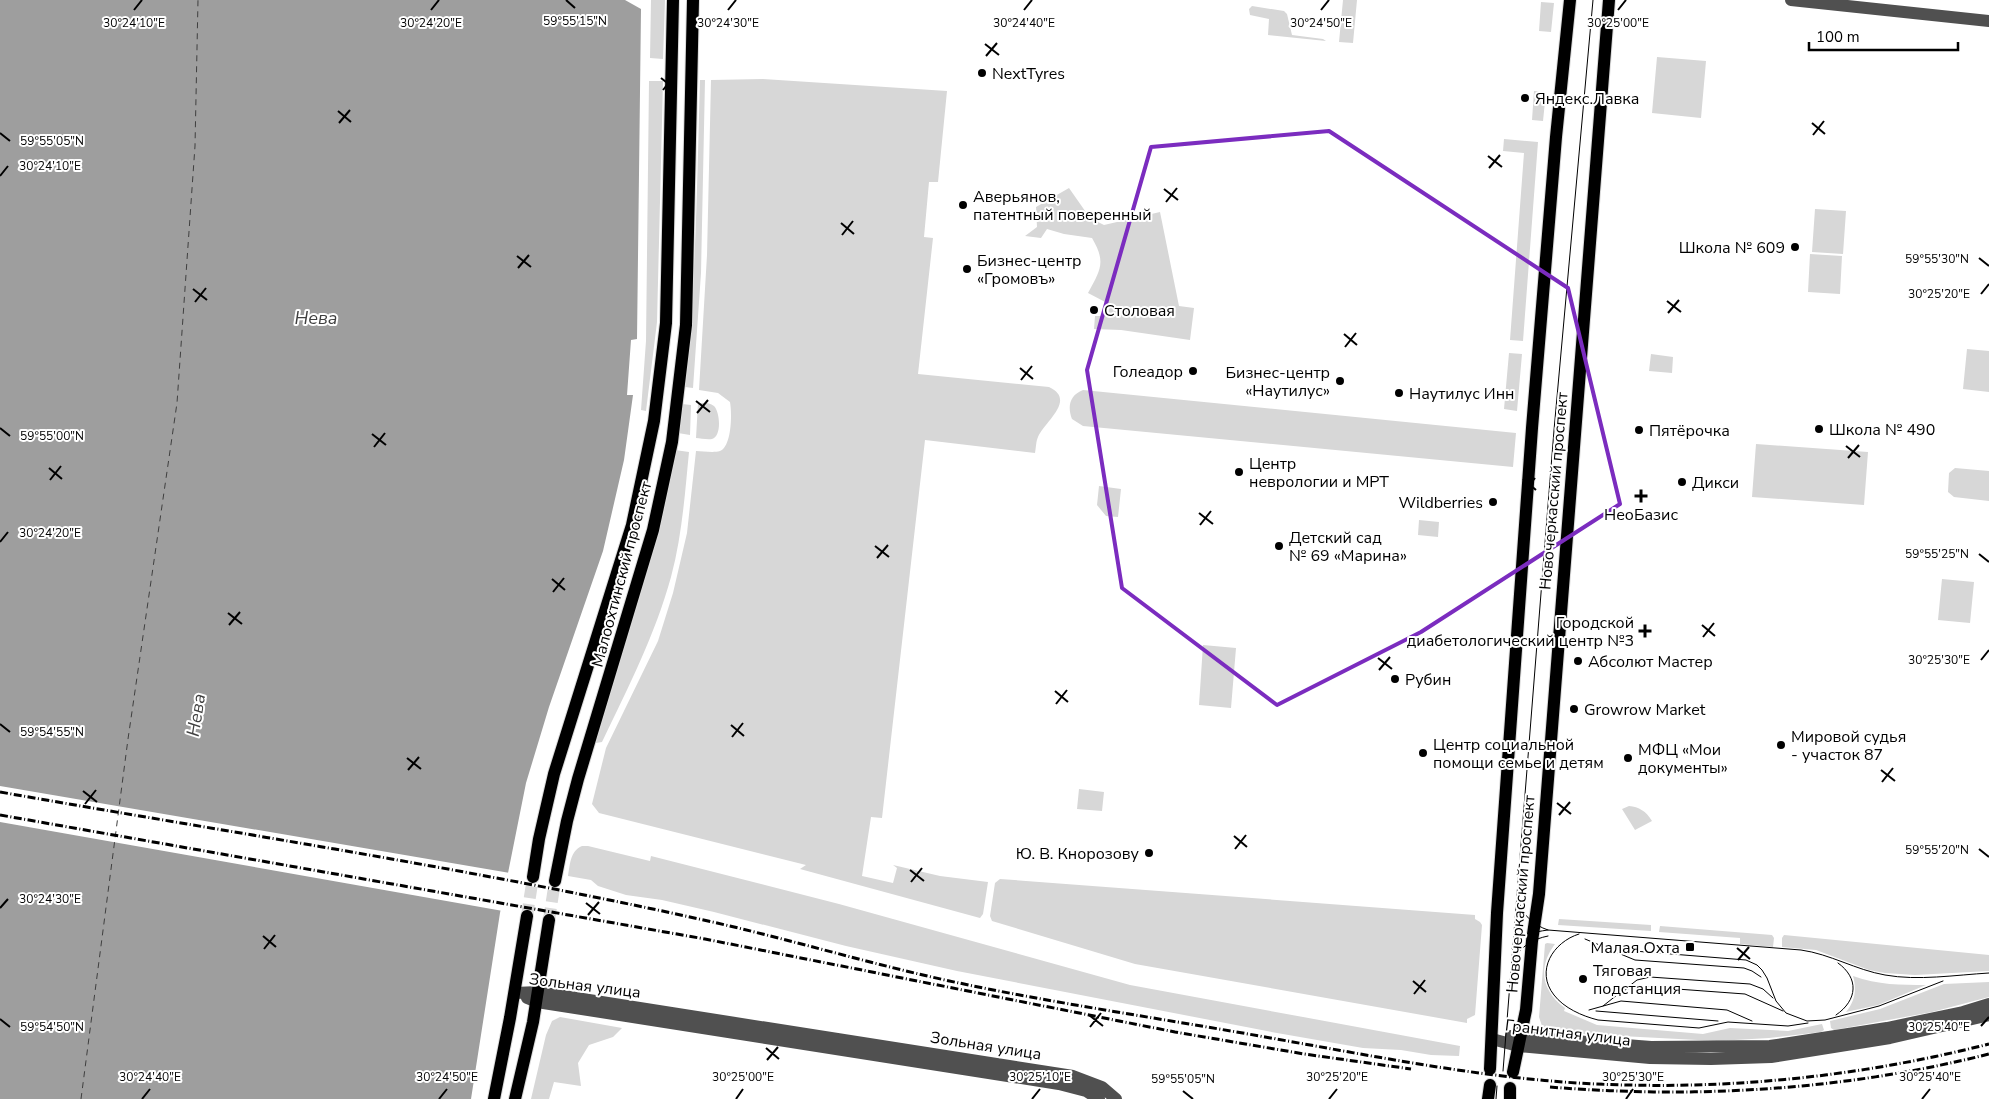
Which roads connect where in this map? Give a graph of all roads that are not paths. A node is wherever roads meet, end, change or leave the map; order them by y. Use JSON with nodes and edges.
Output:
{"nodes":[{"id":1,"x":673,"y":0,"type":"edge"},
{"id":2,"x":693,"y":0,"type":"edge"},
{"id":3,"x":1570,"y":0,"type":"edge"},
{"id":4,"x":1609,"y":0,"type":"edge"},
{"id":5,"x":1791,"y":0,"type":"edge"},
{"id":6,"x":1989,"y":21,"type":"edge"},
{"id":7,"x":533,"y":877,"type":"tunnel mouth"},
{"id":8,"x":556,"y":881,"type":"tunnel mouth"},
{"id":9,"x":527,"y":916,"type":"tunnel mouth"},
{"id":10,"x":549,"y":920,"type":"tunnel mouth"},
{"id":11,"x":515,"y":993,"type":"junction"},
{"id":12,"x":538,"y":997,"type":"junction"},
{"id":13,"x":1989,"y":1004,"type":"edge"},
{"id":14,"x":1989,"y":1015,"type":"edge"},
{"id":15,"x":1492,"y":1039,"type":"junction"},
{"id":16,"x":1520,"y":1041,"type":"junction"},
{"id":17,"x":1490,"y":1069,"type":"dead end"},
{"id":18,"x":1513,"y":1072,"type":"dead end"},
{"id":19,"x":494,"y":1099,"type":"edge"},
{"id":20,"x":515,"y":1099,"type":"edge"},
{"id":21,"x":1099,"y":1099,"type":"edge"},
{"id":22,"x":1116,"y":1099,"type":"edge"}],
"edges":[{"from":1,"to":7,"type":"main road","name":"Малоохтинский проспект"},
{"from":2,"to":8,"type":"main road","name":"Малоохтинский проспект"},
{"from":3,"to":15,"type":"main road","name":"Новочеркасский проспект"},
{"from":4,"to":16,"type":"main road","name":"Новочеркасский проспект"},
{"from":5,"to":6,"type":"street"},
{"from":9,"to":11,"type":"main road"},
{"from":10,"to":12,"type":"main road"},
{"from":11,"to":12,"type":"street","name":"Зольная улица"},
{"from":11,"to":19,"type":"main road"},
{"from":12,"to":20,"type":"main road"},
{"from":12,"to":21,"type":"street","name":"Зольная улица"},
{"from":12,"to":22,"type":"street","name":"Зольная улица"},
{"from":13,"to":16,"type":"street","name":"Гранитная улица"},
{"from":14,"to":16,"type":"street","name":"Гранитная улица"},
{"from":15,"to":16,"type":"street","name":"Гранитная улица"},
{"from":15,"to":17,"type":"main road","name":"Новочеркасский проспект"},
{"from":16,"to":18,"type":"main road","name":"Новочеркасский проспект"}]}
